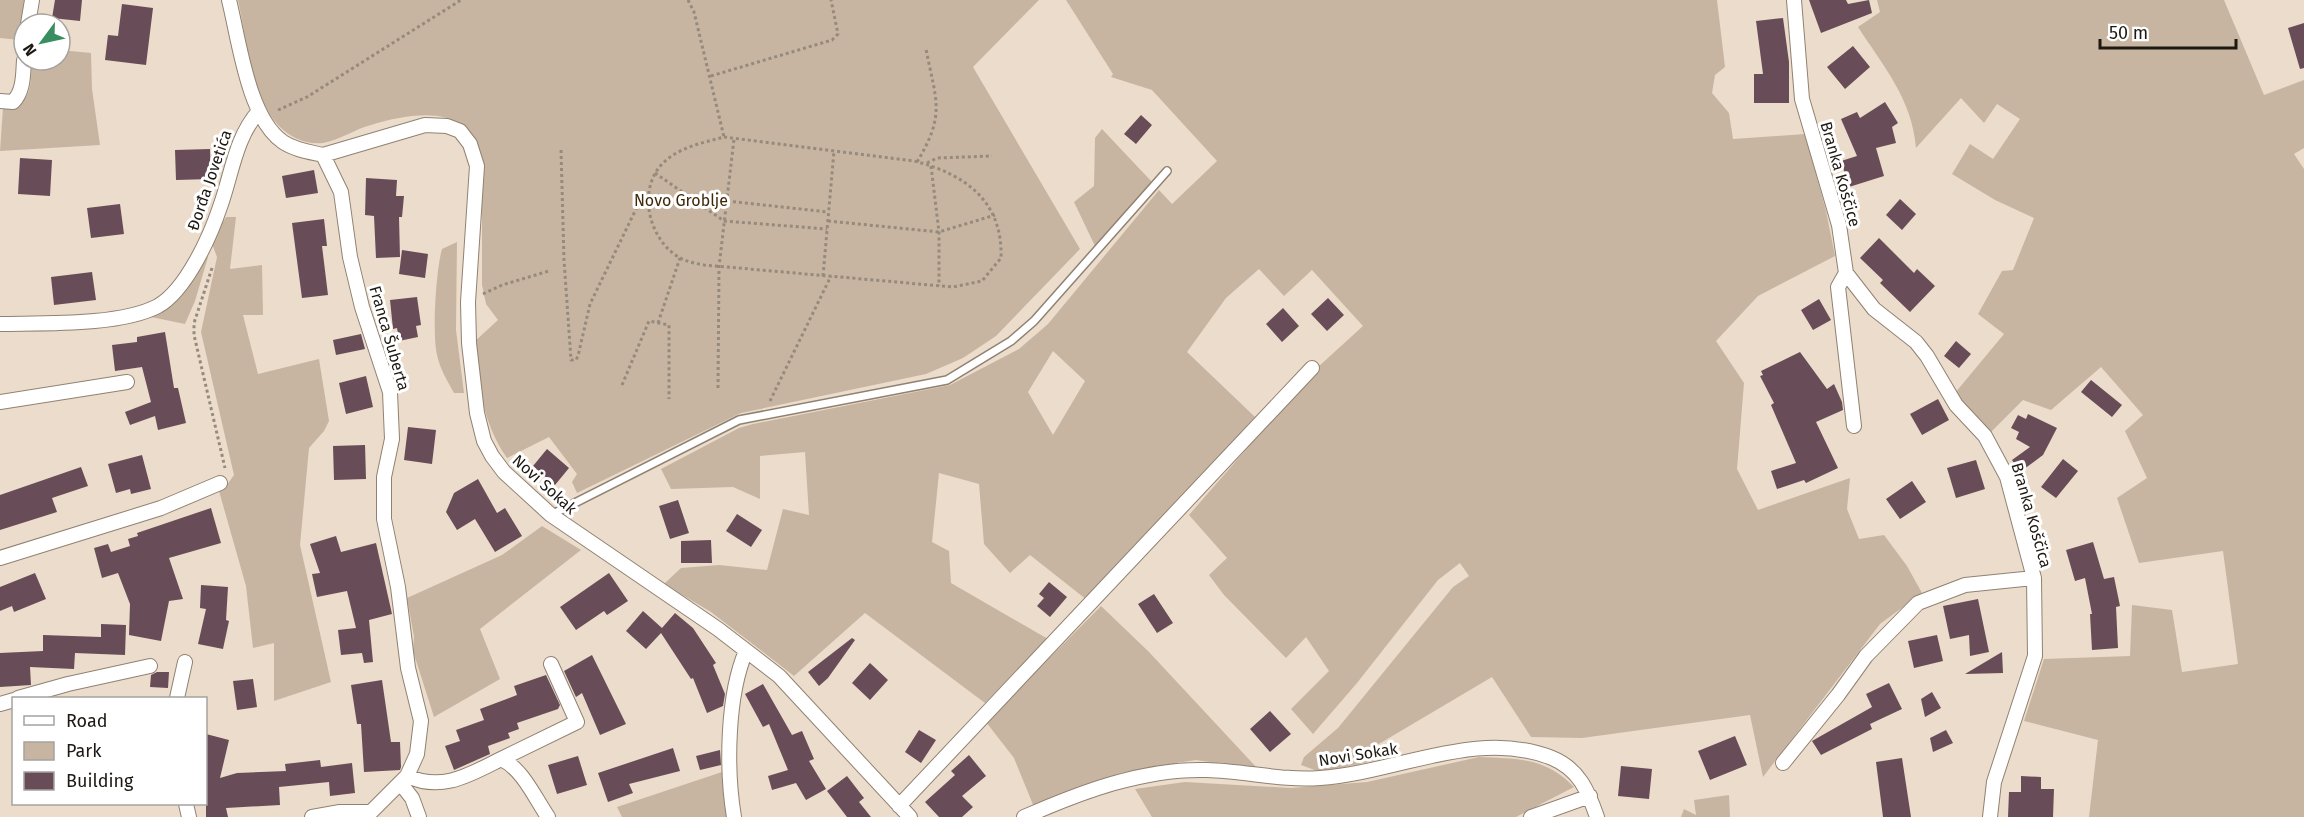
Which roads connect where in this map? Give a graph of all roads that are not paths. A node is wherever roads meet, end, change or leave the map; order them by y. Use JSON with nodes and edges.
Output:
{"nodes":[{"id":1,"x":229,"y":0,"type":"edge"},
{"id":2,"x":1794,"y":0,"type":"edge"},
{"id":3,"x":23,"y":72,"type":"edge"},
{"id":4,"x":0,"y":101,"type":"edge"},
{"id":5,"x":261,"y":115,"type":"junction"},
{"id":6,"x":323,"y":155,"type":"junction"},
{"id":7,"x":1167,"y":171,"type":"dead end"},
{"id":8,"x":1846,"y":273,"type":"junction"},
{"id":9,"x":0,"y":324,"type":"edge"},
{"id":10,"x":1312,"y":368,"type":"dead end"},
{"id":11,"x":127,"y":382,"type":"dead end"},
{"id":12,"x":0,"y":402,"type":"edge"},
{"id":13,"x":1854,"y":426,"type":"dead end"},
{"id":14,"x":220,"y":483,"type":"road end"},
{"id":15,"x":551,"y":515,"type":"junction"},
{"id":16,"x":0,"y":558,"type":"edge"},
{"id":17,"x":2034,"y":578,"type":"junction"},
{"id":18,"x":746,"y":651,"type":"junction"},
{"id":19,"x":185,"y":662,"type":"dead end"},
{"id":20,"x":550,"y":664,"type":"dead end"},
{"id":21,"x":150,"y":666,"type":"dead end"},
{"id":22,"x":23,"y":697,"type":"edge"},
{"id":23,"x":177,"y":697,"type":"edge"},
{"id":24,"x":501,"y":759,"type":"junction"},
{"id":25,"x":1783,"y":763,"type":"dead end"},
{"id":26,"x":404,"y":780,"type":"junction"},
{"id":27,"x":1590,"y":796,"type":"junction"},
{"id":28,"x":899,"y":806,"type":"junction"},
{"id":29,"x":368,"y":815,"type":"edge"},
{"id":30,"x":312,"y":817,"type":"edge"},
{"id":31,"x":419,"y":817,"type":"edge"},
{"id":32,"x":548,"y":817,"type":"edge"},
{"id":33,"x":734,"y":817,"type":"edge"},
{"id":34,"x":910,"y":817,"type":"edge"},
{"id":35,"x":1024,"y":817,"type":"edge"},
{"id":36,"x":1531,"y":817,"type":"edge"},
{"id":37,"x":1597,"y":817,"type":"edge"},
{"id":38,"x":1990,"y":817,"type":"edge"}],
"edges":[{"from":1,"to":5,"type":"street"},
{"from":2,"to":8,"type":"street","name":"Branka Koščice"},
{"from":3,"to":4,"type":"street"},
{"from":5,"to":6,"type":"street"},
{"from":5,"to":9,"type":"street","name":"Đorđa Jovetića"},
{"from":6,"to":15,"type":"street","name":"Novi Sokak"},
{"from":6,"to":26,"type":"street","name":"Franca Šuberta"},
{"from":7,"to":15,"type":"lane"},
{"from":8,"to":13,"type":"street","name":"Branka Koščice"},
{"from":8,"to":17,"type":"street","name":"Branka Koščica"},
{"from":10,"to":28,"type":"street"},
{"from":11,"to":12,"type":"street"},
{"from":14,"to":16,"type":"street"},
{"from":15,"to":18,"type":"street","name":"Novi Sokak"},
{"from":17,"to":25,"type":"street"},
{"from":17,"to":38,"type":"street","name":"Branka Koščica"},
{"from":18,"to":28,"type":"street","name":"Novi Sokak"},
{"from":18,"to":33,"type":"street"},
{"from":19,"to":23,"type":"street"},
{"from":20,"to":24,"type":"street"},
{"from":21,"to":22,"type":"street"},
{"from":24,"to":26,"type":"street"},
{"from":24,"to":32,"type":"street"},
{"from":26,"to":29,"type":"street","name":"Franca Šuberta"},
{"from":26,"to":31,"type":"street"},
{"from":27,"to":35,"type":"street","name":"Novi Sokak"},
{"from":27,"to":36,"type":"street"},
{"from":27,"to":37,"type":"street","name":"Novi Sokak"},
{"from":28,"to":34,"type":"street","name":"Novi Sokak"},
{"from":29,"to":30,"type":"street"}]}
